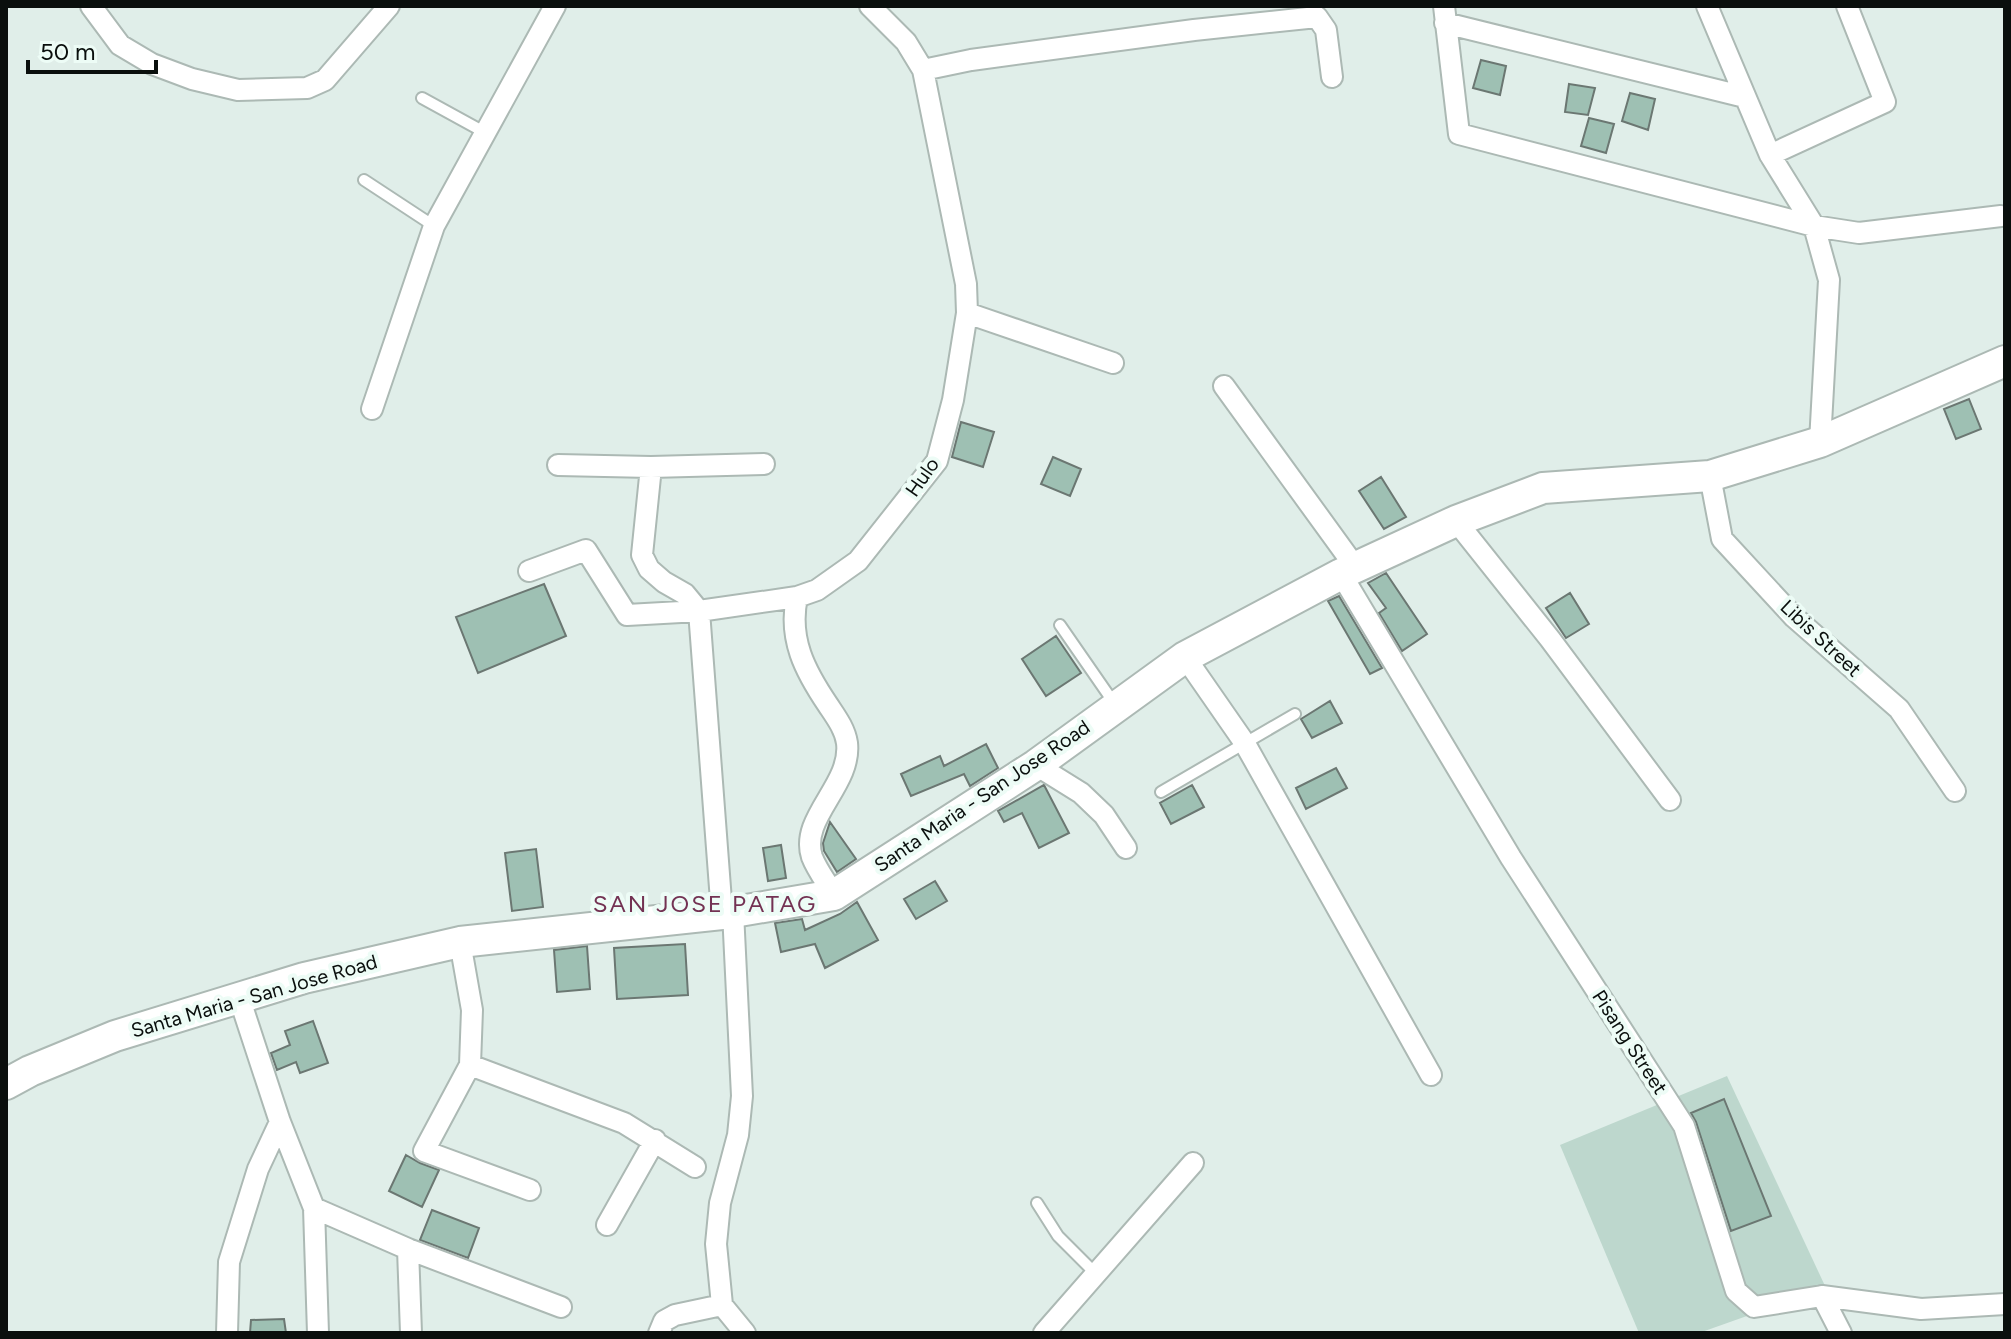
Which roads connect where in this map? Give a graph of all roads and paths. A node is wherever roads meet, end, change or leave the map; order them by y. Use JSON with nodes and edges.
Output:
{"nodes":[{"id":1,"x":91,"y":6,"type":"edge"},
{"id":2,"x":387,"y":6,"type":"edge"},
{"id":3,"x":555,"y":6,"type":"edge"},
{"id":4,"x":870,"y":6,"type":"edge"},
{"id":5,"x":1707,"y":6,"type":"edge"},
{"id":6,"x":1847,"y":6,"type":"edge"},
{"id":7,"x":1445,"y":15,"type":"edge"},
{"id":8,"x":923,"y":70,"type":"junction"},
{"id":9,"x":1332,"y":77,"type":"dead end"},
{"id":10,"x":1745,"y":97,"type":"junction"},
{"id":11,"x":422,"y":98,"type":"dead end"},
{"id":12,"x":484,"y":132,"type":"junction"},
{"id":13,"x":1770,"y":155,"type":"junction"},
{"id":14,"x":364,"y":180,"type":"dead end"},
{"id":15,"x":2001,"y":216,"type":"dead end"},
{"id":16,"x":434,"y":226,"type":"junction"},
{"id":17,"x":1814,"y":226,"type":"junction"},
{"id":18,"x":967,"y":313,"type":"junction"},
{"id":19,"x":2005,"y":361,"type":"edge"},
{"id":20,"x":1113,"y":363,"type":"dead end"},
{"id":21,"x":1224,"y":386,"type":"dead end"},
{"id":22,"x":372,"y":409,"type":"dead end"},
{"id":23,"x":1820,"y":442,"type":"junction"},
{"id":24,"x":764,"y":464,"type":"dead end"},
{"id":25,"x":558,"y":465,"type":"dead end"},
{"id":26,"x":651,"y":467,"type":"junction"},
{"id":27,"x":1710,"y":476,"type":"junction"},
{"id":28,"x":1456,"y":521,"type":"junction"},
{"id":29,"x":529,"y":571,"type":"dead end"},
{"id":30,"x":1348,"y":571,"type":"junction"},
{"id":31,"x":797,"y":597,"type":"junction"},
{"id":32,"x":699,"y":611,"type":"junction"},
{"id":33,"x":1060,"y":625,"type":"dead end"},
{"id":34,"x":1185,"y":657,"type":"junction"},
{"id":35,"x":1115,"y":705,"type":"junction"},
{"id":36,"x":1295,"y":714,"type":"dead end"},
{"id":37,"x":1244,"y":742,"type":"junction"},
{"id":38,"x":1036,"y":765,"type":"junction"},
{"id":39,"x":1955,"y":791,"type":"dead end"},
{"id":40,"x":1161,"y":792,"type":"dead end"},
{"id":41,"x":1670,"y":800,"type":"dead end"},
{"id":42,"x":1126,"y":848,"type":"dead end"},
{"id":43,"x":834,"y":895,"type":"junction"},
{"id":44,"x":728,"y":913,"type":"junction"},
{"id":45,"x":460,"y":942,"type":"junction"},
{"id":46,"x":239,"y":997,"type":"junction"},
{"id":47,"x":470,"y":1065,"type":"junction"},
{"id":48,"x":1431,"y":1075,"type":"dead end"},
{"id":49,"x":6,"y":1084,"type":"edge"},
{"id":50,"x":280,"y":1122,"type":"junction"},
{"id":51,"x":655,"y":1140,"type":"junction"},
{"id":52,"x":1193,"y":1163,"type":"dead end"},
{"id":53,"x":695,"y":1167,"type":"dead end"},
{"id":54,"x":530,"y":1190,"type":"dead end"},
{"id":55,"x":1037,"y":1203,"type":"dead end"},
{"id":56,"x":314,"y":1208,"type":"junction"},
{"id":57,"x":607,"y":1225,"type":"dead end"},
{"id":58,"x":408,"y":1249,"type":"junction"},
{"id":59,"x":1096,"y":1274,"type":"junction"},
{"id":60,"x":1822,"y":1296,"type":"junction"},
{"id":61,"x":2005,"y":1304,"type":"edge"},
{"id":62,"x":722,"y":1305,"type":"junction"},
{"id":63,"x":561,"y":1307,"type":"dead end"},
{"id":64,"x":227,"y":1333,"type":"edge"},
{"id":65,"x":318,"y":1333,"type":"edge"},
{"id":66,"x":411,"y":1333,"type":"edge"},
{"id":67,"x":659,"y":1333,"type":"edge"},
{"id":68,"x":745,"y":1333,"type":"edge"},
{"id":69,"x":1044,"y":1333,"type":"edge"},
{"id":70,"x":1841,"y":1333,"type":"edge"}],
"edges":[{"from":1,"to":2,"type":"street"},
{"from":3,"to":12,"type":"street"},
{"from":4,"to":8,"type":"street","name":"Hulo"},
{"from":5,"to":10,"type":"street"},
{"from":6,"to":13,"type":"street"},
{"from":7,"to":10,"type":"street"},
{"from":7,"to":17,"type":"street"},
{"from":8,"to":9,"type":"street"},
{"from":8,"to":18,"type":"street","name":"Hulo"},
{"from":10,"to":13,"type":"street"},
{"from":11,"to":12,"type":"lane"},
{"from":12,"to":16,"type":"street"},
{"from":13,"to":17,"type":"street"},
{"from":14,"to":16,"type":"lane"},
{"from":15,"to":17,"type":"street"},
{"from":16,"to":22,"type":"street"},
{"from":17,"to":23,"type":"street"},
{"from":18,"to":20,"type":"street"},
{"from":18,"to":31,"type":"street","name":"Hulo"},
{"from":19,"to":23,"type":"main road","name":"Santa Maria - San Jose Road"},
{"from":21,"to":30,"type":"street"},
{"from":23,"to":27,"type":"main road","name":"Santa Maria - San Jose Road"},
{"from":24,"to":26,"type":"street"},
{"from":25,"to":26,"type":"street"},
{"from":26,"to":32,"type":"street"},
{"from":27,"to":28,"type":"main road","name":"Santa Maria - San Jose Road"},
{"from":27,"to":39,"type":"street","name":"Libis Street"},
{"from":28,"to":30,"type":"main road","name":"Santa Maria - San Jose Road"},
{"from":28,"to":41,"type":"street"},
{"from":29,"to":32,"type":"street","name":"Hulo"},
{"from":30,"to":34,"type":"main road","name":"Santa Maria - San Jose Road"},
{"from":30,"to":60,"type":"street","name":"Pisang Street"},
{"from":31,"to":32,"type":"street","name":"Hulo"},
{"from":31,"to":43,"type":"street"},
{"from":32,"to":44,"type":"street"},
{"from":33,"to":35,"type":"lane"},
{"from":34,"to":35,"type":"main road","name":"Santa Maria - San Jose Road"},
{"from":34,"to":37,"type":"street"},
{"from":35,"to":38,"type":"main road","name":"Santa Maria - San Jose Road"},
{"from":36,"to":37,"type":"lane"},
{"from":37,"to":40,"type":"lane"},
{"from":37,"to":48,"type":"street"},
{"from":38,"to":42,"type":"street"},
{"from":38,"to":43,"type":"main road","name":"Santa Maria - San Jose Road"},
{"from":43,"to":44,"type":"main road","name":"Santa Maria - San Jose Road"},
{"from":44,"to":45,"type":"main road","name":"Santa Maria - San Jose Road"},
{"from":44,"to":62,"type":"street"},
{"from":45,"to":46,"type":"main road","name":"Santa Maria - San Jose Road"},
{"from":45,"to":47,"type":"street"},
{"from":46,"to":49,"type":"main road","name":"Santa Maria - San Jose Road"},
{"from":46,"to":50,"type":"street"},
{"from":47,"to":51,"type":"street"},
{"from":47,"to":54,"type":"street"},
{"from":50,"to":56,"type":"street"},
{"from":50,"to":64,"type":"street"},
{"from":51,"to":53,"type":"street"},
{"from":51,"to":57,"type":"street"},
{"from":52,"to":59,"type":"street"},
{"from":55,"to":59,"type":"lane"},
{"from":56,"to":58,"type":"street"},
{"from":56,"to":65,"type":"street"},
{"from":58,"to":63,"type":"street"},
{"from":58,"to":66,"type":"street"},
{"from":59,"to":69,"type":"street"},
{"from":60,"to":61,"type":"street","name":"Pisang Street"},
{"from":60,"to":70,"type":"street"},
{"from":62,"to":67,"type":"street"},
{"from":62,"to":68,"type":"street"}]}
